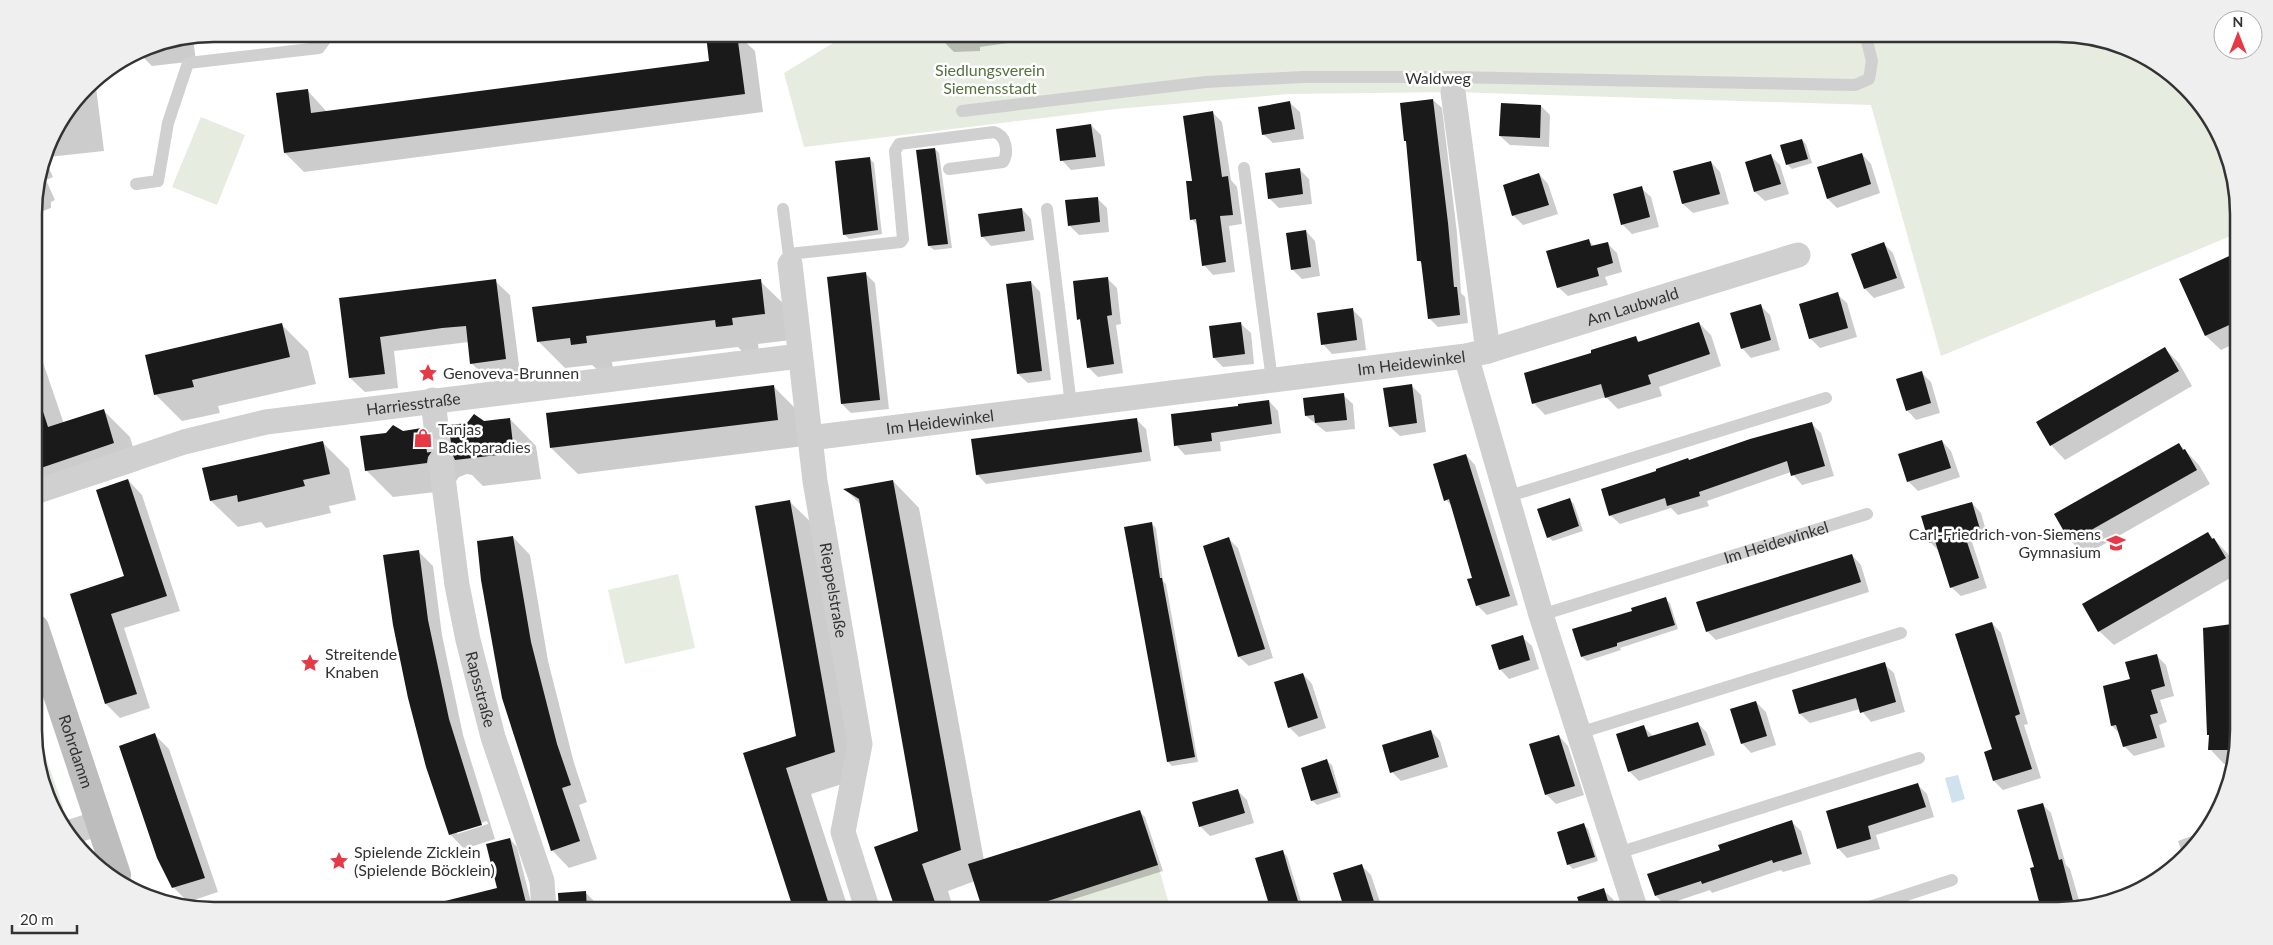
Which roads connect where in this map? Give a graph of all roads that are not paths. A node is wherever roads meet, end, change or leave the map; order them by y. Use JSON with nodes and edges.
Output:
{"nodes":[{"id":1,"x":323,"y":42,"type":"edge"},
{"id":2,"x":1867,"y":42,"type":"edge"},
{"id":3,"x":1453,"y":85,"type":"junction"},
{"id":4,"x":962,"y":110,"type":"dead end"},
{"id":5,"x":1244,"y":168,"type":"dead end"},
{"id":6,"x":949,"y":169,"type":"dead end"},
{"id":7,"x":136,"y":184,"type":"dead end"},
{"id":8,"x":783,"y":209,"type":"dead end"},
{"id":9,"x":1047,"y":209,"type":"dead end"},
{"id":10,"x":1798,"y":255,"type":"dead end"},
{"id":11,"x":790,"y":258,"type":"junction"},
{"id":12,"x":1477,"y":353,"type":"junction"},
{"id":13,"x":800,"y":356,"type":"junction"},
{"id":14,"x":1272,"y":380,"type":"junction"},
{"id":15,"x":1826,"y":398,"type":"dead end"},
{"id":16,"x":433,"y":400,"type":"junction"},
{"id":17,"x":1072,"y":405,"type":"junction"},
{"id":18,"x":436,"y":426,"type":"tunnel mouth"},
{"id":19,"x":810,"y":438,"type":"junction"},
{"id":20,"x":441,"y":462,"type":"tunnel mouth"},
{"id":21,"x":42,"y":489,"type":"edge"},
{"id":22,"x":1506,"y":497,"type":"junction"},
{"id":23,"x":1867,"y":514,"type":"dead end"},
{"id":24,"x":1541,"y":615,"type":"junction"},
{"id":25,"x":1901,"y":633,"type":"dead end"},
{"id":26,"x":42,"y":650,"type":"edge"},
{"id":27,"x":1580,"y":733,"type":"junction"},
{"id":28,"x":1919,"y":758,"type":"dead end"},
{"id":29,"x":99,"y":823,"type":"junction"},
{"id":30,"x":75,"y":831,"type":"edge"},
{"id":31,"x":1618,"y":853,"type":"junction"},
{"id":32,"x":116,"y":872,"type":"edge"},
{"id":33,"x":1952,"y":880,"type":"dead end"},
{"id":34,"x":543,"y":902,"type":"edge"},
{"id":35,"x":865,"y":902,"type":"edge"},
{"id":36,"x":1633,"y":902,"type":"edge"},
{"id":37,"x":1885,"y":902,"type":"edge"}],
"edges":[{"from":1,"to":7,"type":"lane"},
{"from":2,"to":3,"type":"lane","name":"Waldweg"},
{"from":3,"to":4,"type":"lane","name":"Waldweg"},
{"from":3,"to":12,"type":"street","name":"Im Heidewinkel"},
{"from":5,"to":14,"type":"lane"},
{"from":6,"to":11,"type":"lane"},
{"from":8,"to":11,"type":"lane"},
{"from":9,"to":17,"type":"lane"},
{"from":10,"to":12,"type":"street","name":"Am Laubwald"},
{"from":11,"to":13,"type":"street","name":"Rieppelstraße"},
{"from":12,"to":14,"type":"street","name":"Im Heidewinkel"},
{"from":12,"to":22,"type":"street","name":"Im Heidewinkel"},
{"from":13,"to":16,"type":"street","name":"Harriesstraße"},
{"from":13,"to":19,"type":"street","name":"Rieppelstraße"},
{"from":14,"to":17,"type":"street","name":"Im Heidewinkel"},
{"from":15,"to":22,"type":"lane"},
{"from":16,"to":18,"type":"street"},
{"from":16,"to":21,"type":"street","name":"Harriesstraße"},
{"from":17,"to":19,"type":"street","name":"Im Heidewinkel"},
{"from":19,"to":35,"type":"street","name":"Rieppelstraße"},
{"from":20,"to":34,"type":"street","name":"Rapsstraße"},
{"from":22,"to":24,"type":"street","name":"Im Heidewinkel"},
{"from":23,"to":24,"type":"lane","name":"Im Heidewinkel"},
{"from":24,"to":27,"type":"street","name":"Im Heidewinkel"},
{"from":25,"to":27,"type":"lane"},
{"from":26,"to":29,"type":"main road","name":"Rohrdamm"},
{"from":27,"to":31,"type":"street","name":"Im Heidewinkel"},
{"from":28,"to":31,"type":"lane"},
{"from":29,"to":30,"type":"street"},
{"from":29,"to":32,"type":"main road","name":"Rohrdamm"},
{"from":31,"to":36,"type":"street","name":"Im Heidewinkel"},
{"from":33,"to":37,"type":"lane"}]}
